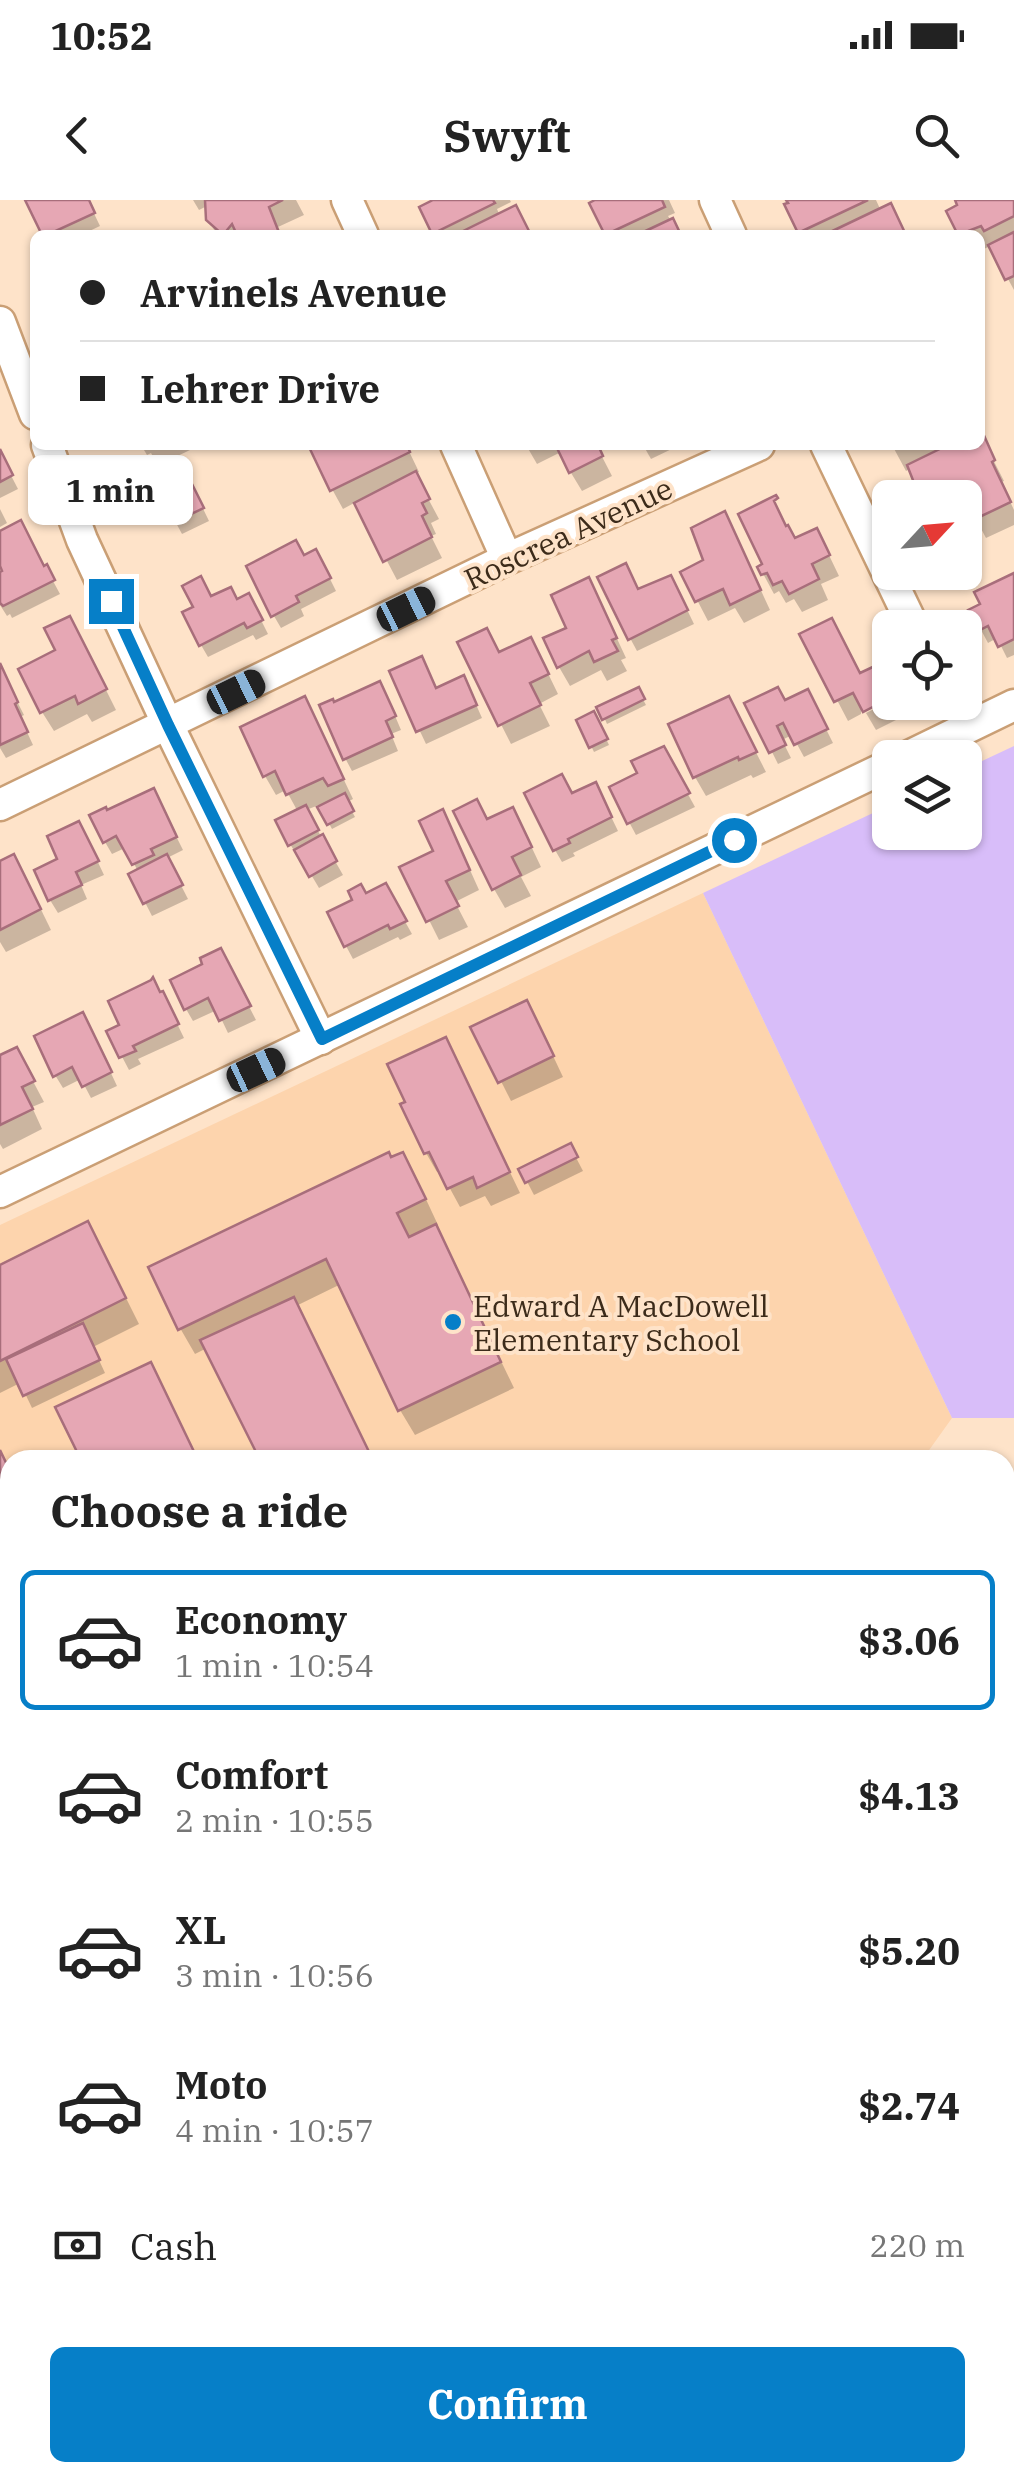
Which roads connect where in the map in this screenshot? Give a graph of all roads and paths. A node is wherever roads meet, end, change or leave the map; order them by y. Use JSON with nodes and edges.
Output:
{"nodes":[{"id":1,"x":347,"y":200,"type":"edge"},
{"id":2,"x":715,"y":200,"type":"edge"},
{"id":3,"x":361,"y":230,"type":"edge"},
{"id":4,"x":729,"y":230,"type":"edge"},
{"id":5,"x":0,"y":322,"type":"edge"},
{"id":6,"x":30,"y":401,"type":"edge"},
{"id":7,"x":48,"y":450,"type":"edge"},
{"id":8,"x":458,"y":450,"type":"edge"},
{"id":9,"x":748,"y":450,"type":"edge"},
{"id":10,"x":828,"y":450,"type":"edge"},
{"id":11,"x":507,"y":560,"type":"junction"},
{"id":12,"x":905,"y":610,"type":"edge"},
{"id":13,"x":1014,"y":705,"type":"edge"},
{"id":14,"x":982,"y":711,"type":"edge"},
{"id":15,"x":951,"y":720,"type":"edge"},
{"id":16,"x":168,"y":725,"type":"junction"},
{"id":17,"x":926,"y":740,"type":"edge"},
{"id":18,"x":872,"y":773,"type":"edge"},
{"id":19,"x":0,"y":805,"type":"edge"},
{"id":20,"x":322,"y":1039,"type":"junction"},
{"id":21,"x":0,"y":1192,"type":"edge"}],
"edges":[{"from":1,"to":3,"type":"street"},
{"from":2,"to":4,"type":"street"},
{"from":5,"to":6,"type":"street"},
{"from":7,"to":16,"type":"street"},
{"from":8,"to":11,"type":"street"},
{"from":9,"to":11,"type":"street","name":"Roscrea Avenue"},
{"from":10,"to":12,"type":"street"},
{"from":11,"to":16,"type":"street","name":"Roscrea Avenue"},
{"from":13,"to":14,"type":"street"},
{"from":15,"to":17,"type":"street"},
{"from":16,"to":19,"type":"street","name":"Roscrea Avenue"},
{"from":16,"to":20,"type":"street"},
{"from":18,"to":20,"type":"street"},
{"from":20,"to":21,"type":"street"}]}
